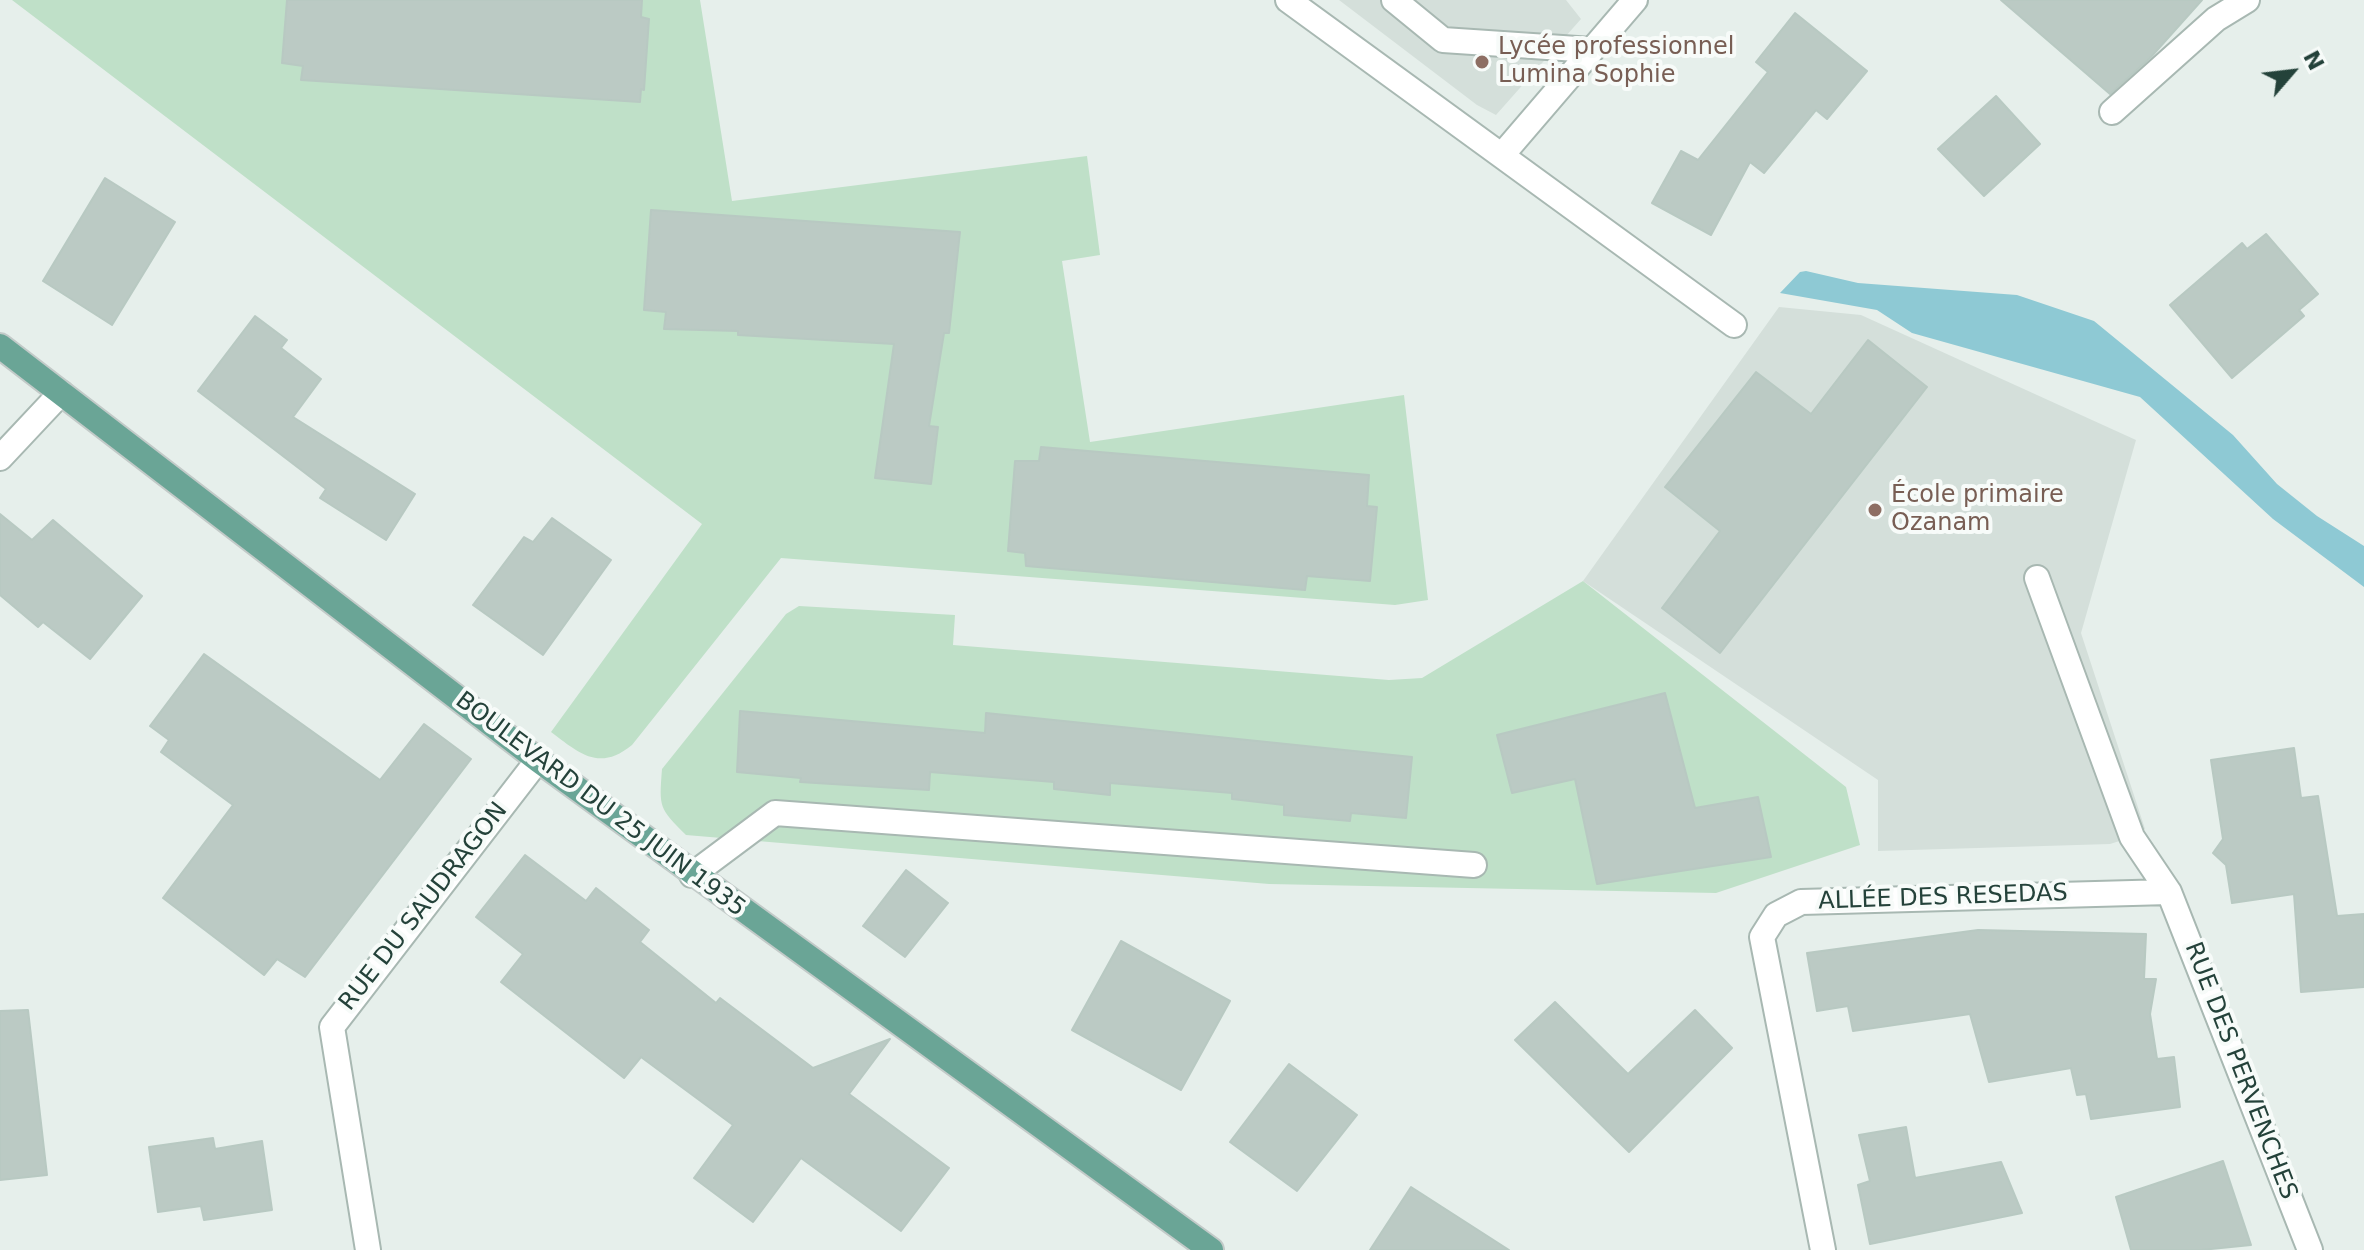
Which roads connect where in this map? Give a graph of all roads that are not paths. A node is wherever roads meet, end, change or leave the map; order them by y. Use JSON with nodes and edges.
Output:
{"nodes":[{"id":1,"x":1288,"y":0,"type":"edge"},
{"id":2,"x":1394,"y":0,"type":"edge"},
{"id":3,"x":1635,"y":0,"type":"edge"},
{"id":4,"x":2247,"y":0,"type":"edge"},
{"id":5,"x":1592,"y":50,"type":"junction"},
{"id":6,"x":2112,"y":112,"type":"dead end"},
{"id":7,"x":1502,"y":155,"type":"junction"},
{"id":8,"x":1734,"y":325,"type":"dead end"},
{"id":9,"x":0,"y":346,"type":"edge"},
{"id":10,"x":61,"y":393,"type":"junction"},
{"id":11,"x":0,"y":458,"type":"edge"},
{"id":12,"x":2037,"y":578,"type":"dead end"},
{"id":13,"x":538,"y":760,"type":"junction"},
{"id":14,"x":1474,"y":865,"type":"dead end"},
{"id":15,"x":692,"y":875,"type":"junction"},
{"id":16,"x":2169,"y":892,"type":"junction"},
{"id":17,"x":368,"y":1250,"type":"edge"},
{"id":18,"x":1211,"y":1250,"type":"edge"},
{"id":19,"x":1823,"y":1250,"type":"edge"},
{"id":20,"x":2310,"y":1250,"type":"edge"}],
"edges":[{"from":1,"to":7,"type":"street"},
{"from":2,"to":5,"type":"street"},
{"from":3,"to":5,"type":"street"},
{"from":4,"to":6,"type":"street"},
{"from":5,"to":7,"type":"street"},
{"from":7,"to":8,"type":"street"},
{"from":9,"to":10,"type":"main road","name":"BOULEVARD DU 25 JUIN 1935"},
{"from":10,"to":11,"type":"street"},
{"from":10,"to":13,"type":"main road","name":"BOULEVARD DU 25 JUIN 1935"},
{"from":12,"to":16,"type":"street","name":"RUE DES PERVENCHES"},
{"from":13,"to":15,"type":"main road","name":"BOULEVARD DU 25 JUIN 1935"},
{"from":13,"to":17,"type":"street","name":"RUE DU SAUDRAGON"},
{"from":14,"to":15,"type":"street"},
{"from":15,"to":18,"type":"main road","name":"BOULEVARD DU 25 JUIN 1935"},
{"from":16,"to":19,"type":"street","name":"ALLÉE DES RESEDAS"},
{"from":16,"to":20,"type":"street","name":"RUE DES PERVENCHES"}]}
